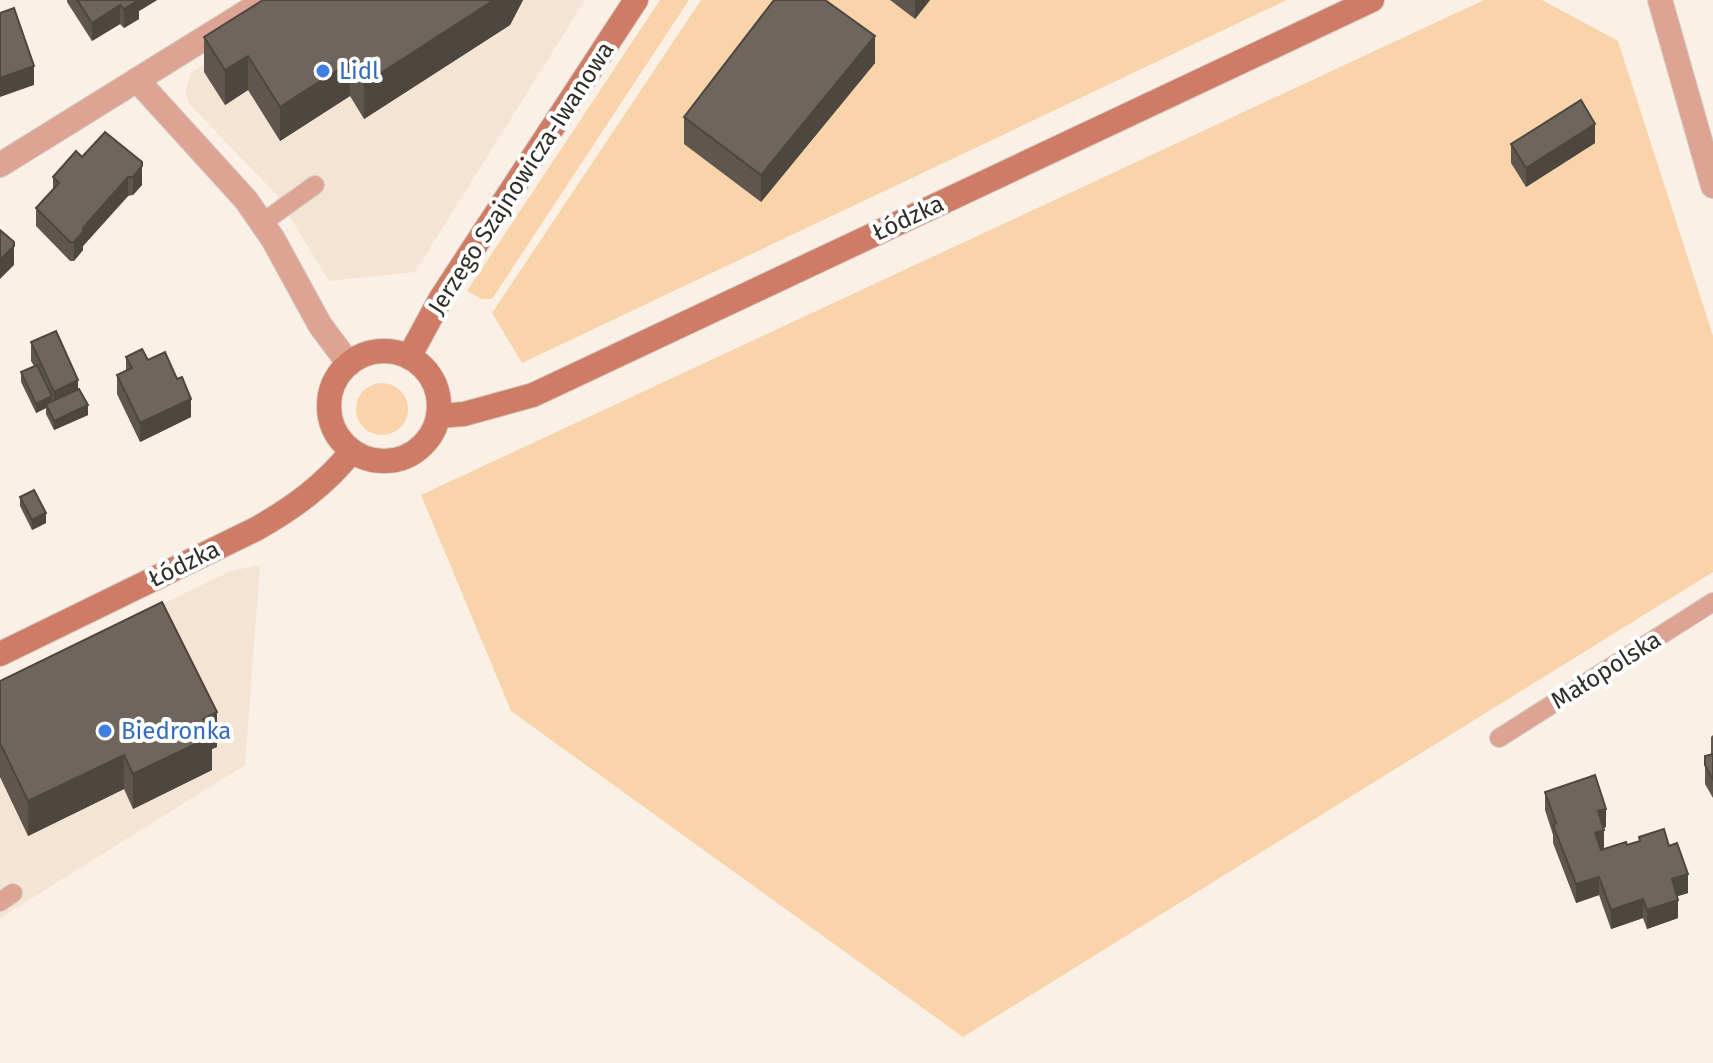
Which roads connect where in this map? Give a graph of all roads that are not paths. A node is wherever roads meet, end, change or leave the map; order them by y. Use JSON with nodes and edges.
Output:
{"nodes":[{"id":1,"x":266,"y":0,"type":"edge"},
{"id":2,"x":636,"y":0,"type":"edge"},
{"id":3,"x":1372,"y":0,"type":"edge"},
{"id":4,"x":1660,"y":0,"type":"edge"},
{"id":5,"x":137,"y":80,"type":"junction"},
{"id":6,"x":0,"y":165,"type":"edge"},
{"id":7,"x":315,"y":185,"type":"dead end"},
{"id":8,"x":1713,"y":186,"type":"edge"},
{"id":9,"x":262,"y":223,"type":"junction"},
{"id":10,"x":409,"y":357,"type":"junction"},
{"id":11,"x":349,"y":364,"type":"junction"},
{"id":12,"x":438,"y":416,"type":"junction"},
{"id":13,"x":352,"y":451,"type":"junction"},
{"id":14,"x":1713,"y":602,"type":"edge"},
{"id":15,"x":0,"y":654,"type":"edge"},
{"id":16,"x":1499,"y":738,"type":"dead end"}],
"edges":[{"from":1,"to":5,"type":"street"},
{"from":2,"to":10,"type":"street","name":"Jerzego Szajnowicza-Iwanowa"},
{"from":3,"to":12,"type":"street","name":"Łódzka"},
{"from":4,"to":8,"type":"street"},
{"from":5,"to":6,"type":"street"},
{"from":5,"to":9,"type":"street"},
{"from":7,"to":9,"type":"lane"},
{"from":9,"to":11,"type":"street"},
{"from":10,"to":11,"type":"street"},
{"from":10,"to":12,"type":"street"},
{"from":11,"to":13,"type":"street"},
{"from":12,"to":13,"type":"street"},
{"from":13,"to":15,"type":"street","name":"Łódzka"},
{"from":14,"to":16,"type":"lane","name":"Małopolska"}]}
